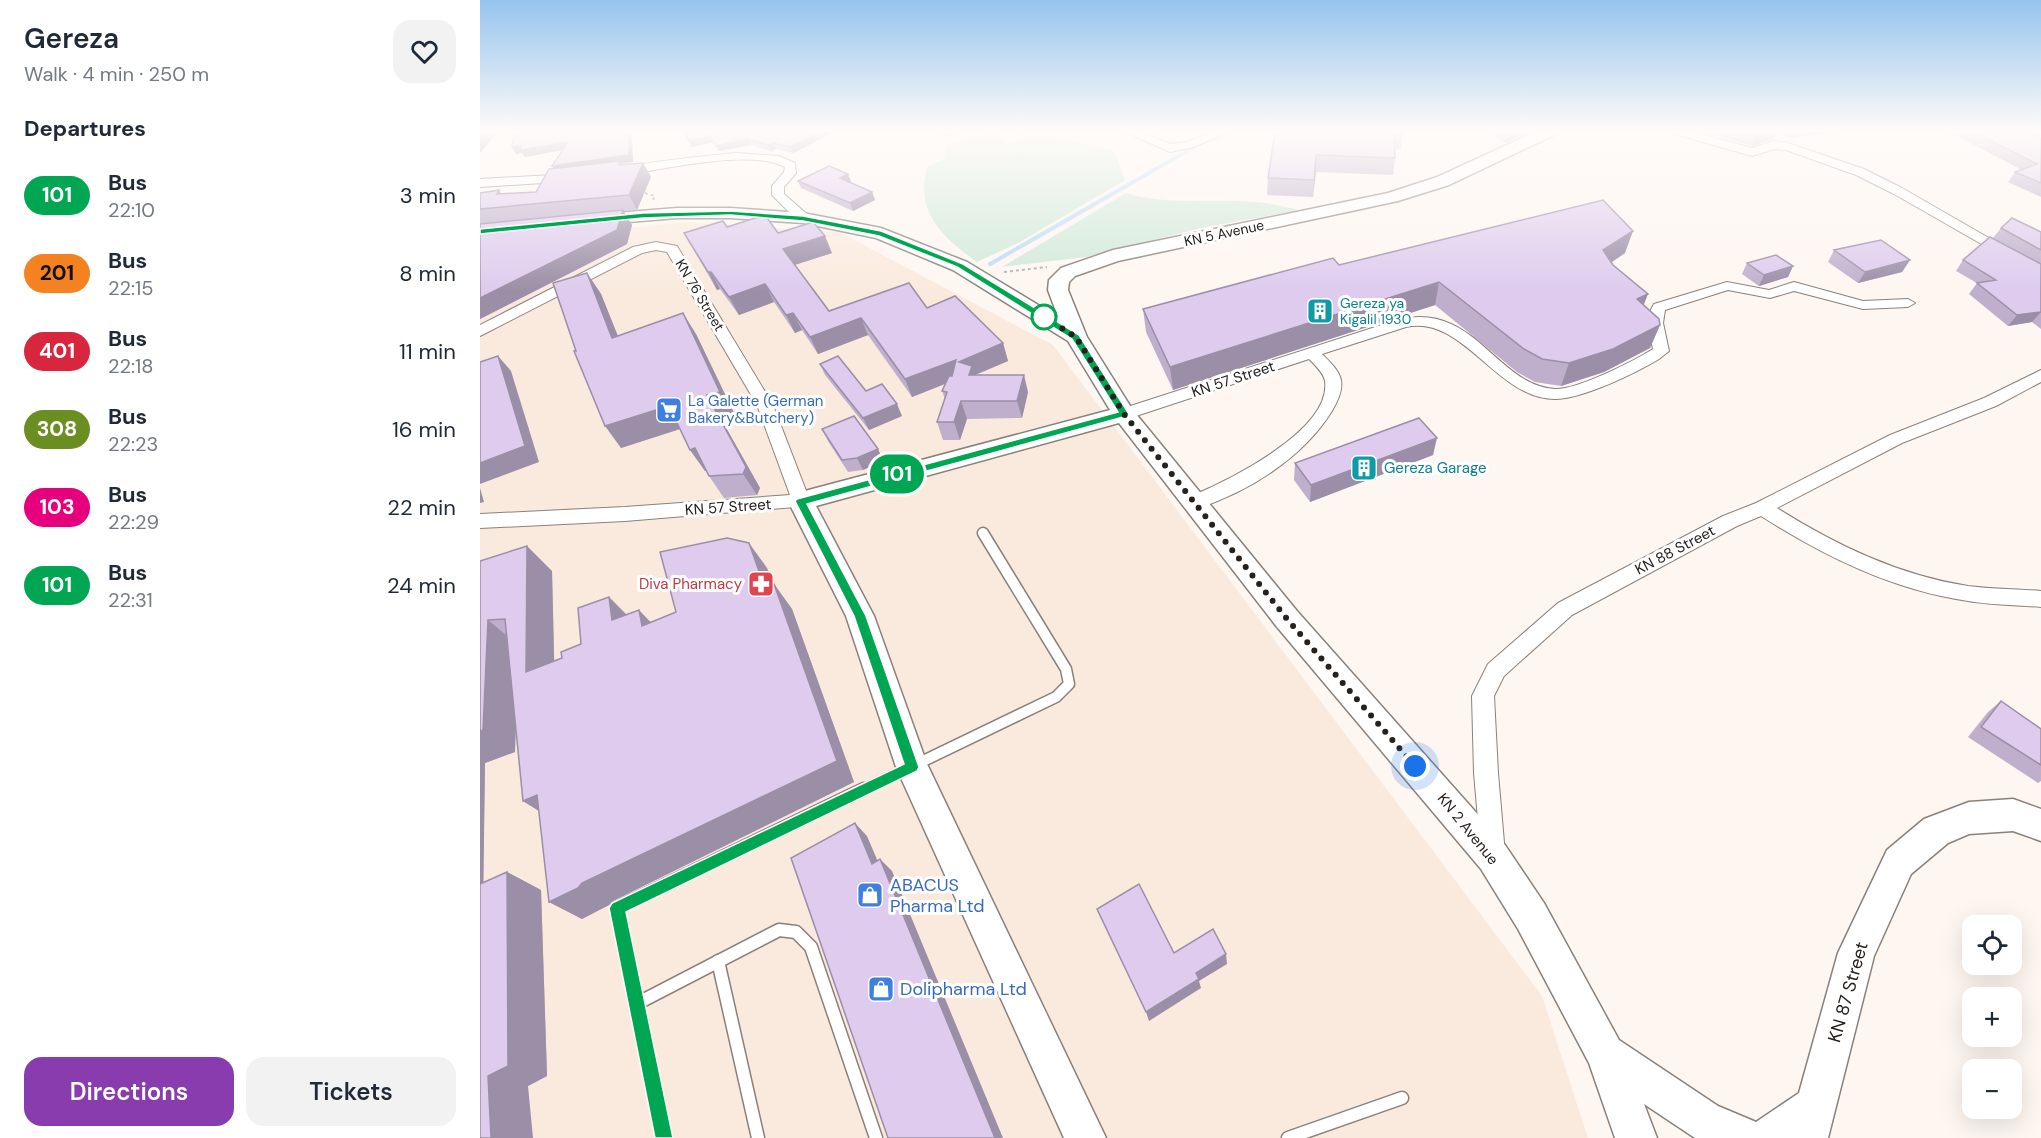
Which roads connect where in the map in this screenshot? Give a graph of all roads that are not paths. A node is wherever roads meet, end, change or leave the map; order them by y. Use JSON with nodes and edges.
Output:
{"nodes":[{"id":1,"x":779,"y":185,"type":"edge"},
{"id":2,"x":1429,"y":185,"type":"edge"},
{"id":3,"x":1885,"y":185,"type":"edge"},
{"id":4,"x":803,"y":218,"type":"junction"},
{"id":5,"x":579,"y":221,"type":"edge"},
{"id":6,"x":2041,"y":274,"type":"edge"},
{"id":7,"x":1908,"y":303,"type":"dead end"},
{"id":8,"x":480,"y":331,"type":"edge"},
{"id":9,"x":1076,"y":337,"type":"junction"},
{"id":10,"x":1312,"y":353,"type":"junction"},
{"id":11,"x":2041,"y":375,"type":"edge"},
{"id":12,"x":1124,"y":414,"type":"junction"},
{"id":13,"x":801,"y":501,"type":"junction"},
{"id":14,"x":1195,"y":502,"type":"junction"},
{"id":15,"x":1762,"y":508,"type":"junction"},
{"id":16,"x":480,"y":521,"type":"edge"},
{"id":17,"x":983,"y":533,"type":"dead end"},
{"id":18,"x":2041,"y":599,"type":"edge"},
{"id":19,"x":912,"y":767,"type":"junction"},
{"id":20,"x":2041,"y":825,"type":"edge"},
{"id":21,"x":1493,"y":857,"type":"junction"},
{"id":22,"x":718,"y":961,"type":"junction"},
{"id":23,"x":638,"y":1003,"type":"junction"},
{"id":24,"x":1605,"y":1054,"type":"junction"},
{"id":25,"x":1402,"y":1098,"type":"dead end"},
{"id":26,"x":1812,"y":1122,"type":"edge"},
{"id":27,"x":664,"y":1138,"type":"edge"},
{"id":28,"x":758,"y":1138,"type":"edge"},
{"id":29,"x":876,"y":1138,"type":"edge"},
{"id":30,"x":1085,"y":1138,"type":"edge"},
{"id":31,"x":1288,"y":1138,"type":"edge"},
{"id":32,"x":1636,"y":1138,"type":"edge"},
{"id":33,"x":1745,"y":1138,"type":"edge"},
{"id":34,"x":1768,"y":1138,"type":"edge"}],
"edges":[{"from":1,"to":4,"type":"street"},
{"from":2,"to":9,"type":"main road","name":"KN 5 Avenue"},
{"from":3,"to":6,"type":"street"},
{"from":4,"to":5,"type":"main road","name":"KN 2 Avenue"},
{"from":4,"to":9,"type":"main road","name":"KN 2 Avenue"},
{"from":7,"to":10,"type":"street","name":"KN 57 Street"},
{"from":8,"to":13,"type":"street","name":"KN 76 Street"},
{"from":9,"to":12,"type":"main road","name":"KN 2 Avenue"},
{"from":10,"to":12,"type":"street","name":"KN 57 Street"},
{"from":10,"to":14,"type":"street"},
{"from":11,"to":15,"type":"street","name":"KN 88 Street"},
{"from":12,"to":13,"type":"main road","name":"KN 57 Street"},
{"from":12,"to":14,"type":"main road","name":"KN 2 Avenue"},
{"from":13,"to":16,"type":"street","name":"KN 57 Street"},
{"from":13,"to":19,"type":"main road"},
{"from":14,"to":21,"type":"main road","name":"KN 2 Avenue"},
{"from":15,"to":18,"type":"street"},
{"from":15,"to":21,"type":"street","name":"KN 88 Street"},
{"from":17,"to":19,"type":"lane"},
{"from":19,"to":23,"type":"lane"},
{"from":19,"to":30,"type":"main road"},
{"from":20,"to":26,"type":"main road","name":"KN 87 Street"},
{"from":21,"to":24,"type":"main road","name":"KN 2 Avenue"},
{"from":22,"to":23,"type":"lane"},
{"from":22,"to":28,"type":"lane"},
{"from":22,"to":29,"type":"lane"},
{"from":23,"to":27,"type":"lane"},
{"from":24,"to":32,"type":"main road","name":"KN 2 Avenue"},
{"from":24,"to":33,"type":"main road"},
{"from":25,"to":31,"type":"lane"},
{"from":26,"to":34,"type":"main road","name":"KN 87 Street"}]}
